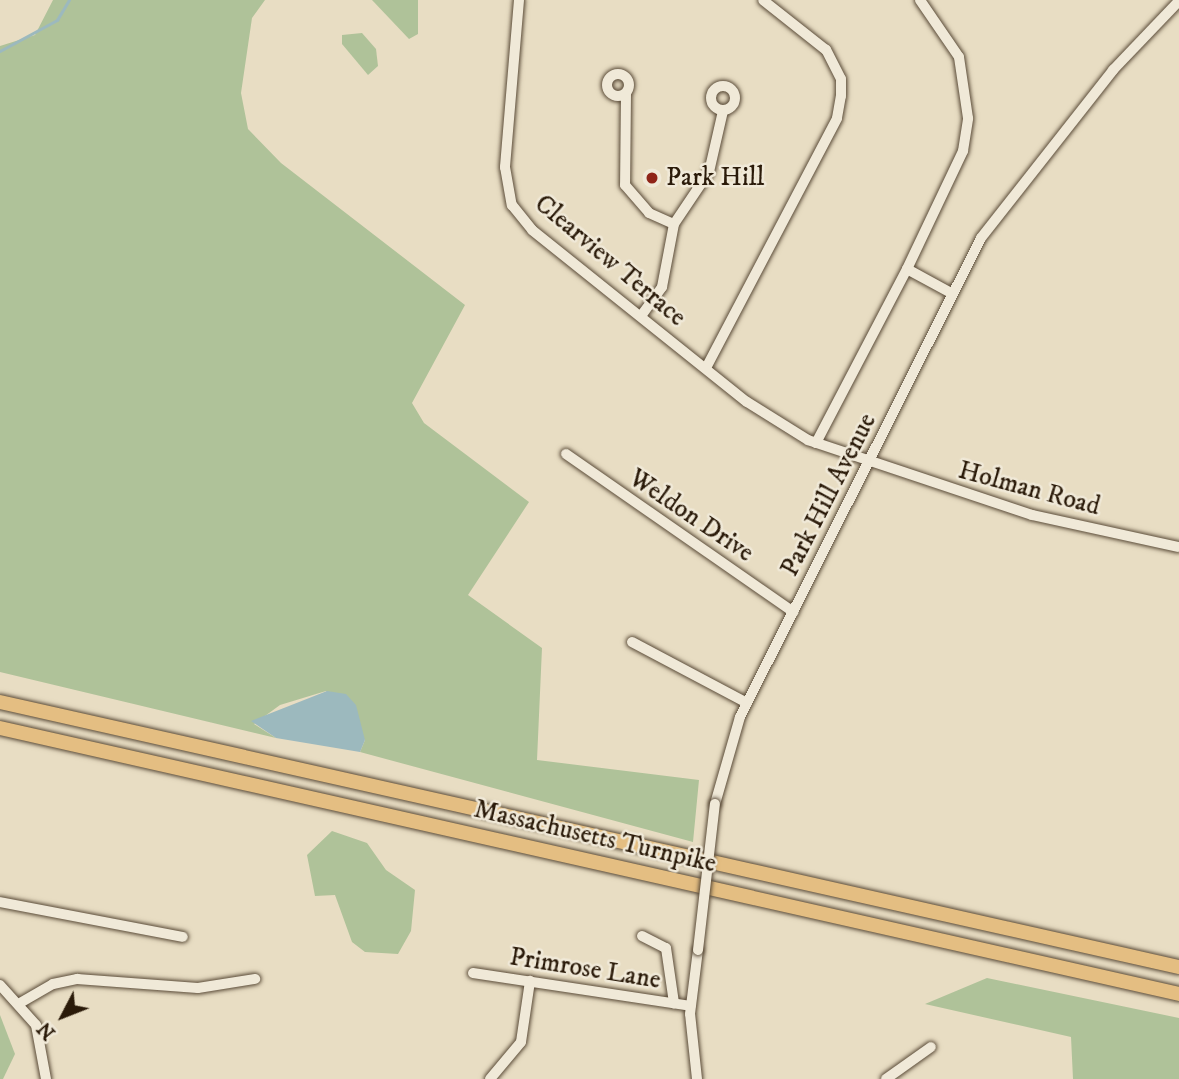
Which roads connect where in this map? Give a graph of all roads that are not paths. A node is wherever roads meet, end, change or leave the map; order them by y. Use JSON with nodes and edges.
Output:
{"nodes":[{"id":1,"x":519,"y":0,"type":"edge"},
{"id":2,"x":763,"y":0,"type":"edge"},
{"id":3,"x":920,"y":0,"type":"edge"},
{"id":4,"x":1179,"y":1,"type":"edge"},
{"id":5,"x":626,"y":94,"type":"dead end"},
{"id":6,"x":723,"y":111,"type":"dead end"},
{"id":7,"x":674,"y":224,"type":"junction"},
{"id":8,"x":907,"y":269,"type":"junction"},
{"id":9,"x":951,"y":293,"type":"junction"},
{"id":10,"x":641,"y":316,"type":"junction"},
{"id":11,"x":706,"y":368,"type":"junction"},
{"id":12,"x":816,"y":443,"type":"junction"},
{"id":13,"x":566,"y":454,"type":"dead end"},
{"id":14,"x":869,"y":466,"type":"junction"},
{"id":15,"x":1179,"y":547,"type":"edge"},
{"id":16,"x":793,"y":612,"type":"junction"},
{"id":17,"x":632,"y":642,"type":"dead end"},
{"id":18,"x":0,"y":702,"type":"edge"},
{"id":19,"x":747,"y":703,"type":"junction"},
{"id":20,"x":0,"y":728,"type":"edge"},
{"id":21,"x":0,"y":902,"type":"edge"},
{"id":22,"x":642,"y":936,"type":"dead end"},
{"id":23,"x":183,"y":937,"type":"dead end"},
{"id":24,"x":1179,"y":967,"type":"edge"},
{"id":25,"x":473,"y":973,"type":"dead end"},
{"id":26,"x":255,"y":979,"type":"dead end"},
{"id":27,"x":530,"y":981,"type":"junction"},
{"id":28,"x":0,"y":985,"type":"edge"},
{"id":29,"x":1179,"y":995,"type":"edge"},
{"id":30,"x":20,"y":1003,"type":"junction"},
{"id":31,"x":674,"y":1003,"type":"junction"},
{"id":32,"x":691,"y":1006,"type":"junction"},
{"id":33,"x":930,"y":1047,"type":"dead end"},
{"id":34,"x":46,"y":1079,"type":"edge"},
{"id":35,"x":490,"y":1079,"type":"edge"},
{"id":36,"x":697,"y":1079,"type":"edge"},
{"id":37,"x":886,"y":1079,"type":"edge"}],
"edges":[{"from":1,"to":10,"type":"street","name":"Clearview Terrace"},
{"from":2,"to":11,"type":"street"},
{"from":3,"to":8,"type":"street"},
{"from":4,"to":9,"type":"street","name":"Park Hill Avenue"},
{"from":5,"to":7,"type":"street"},
{"from":6,"to":7,"type":"street"},
{"from":7,"to":10,"type":"street"},
{"from":8,"to":9,"type":"street"},
{"from":8,"to":12,"type":"street"},
{"from":9,"to":14,"type":"street","name":"Park Hill Avenue"},
{"from":10,"to":11,"type":"street","name":"Clearview Terrace"},
{"from":11,"to":12,"type":"street","name":"Clearview Terrace"},
{"from":12,"to":14,"type":"street","name":"Clearview Terrace"},
{"from":13,"to":16,"type":"street","name":"Weldon Drive"},
{"from":14,"to":15,"type":"street","name":"Holman Road"},
{"from":14,"to":16,"type":"street","name":"Park Hill Avenue"},
{"from":16,"to":19,"type":"street","name":"Park Hill Avenue"},
{"from":17,"to":19,"type":"street"},
{"from":18,"to":24,"type":"highway","name":"Massachusetts Turnpike"},
{"from":19,"to":32,"type":"street","name":"Park Hill Avenue","bridge":true},
{"from":20,"to":29,"type":"highway","name":"Massachusetts Turnpike"},
{"from":21,"to":23,"type":"street"},
{"from":22,"to":31,"type":"street"},
{"from":25,"to":27,"type":"street","name":"Primrose Lane"},
{"from":26,"to":30,"type":"street"},
{"from":27,"to":31,"type":"street","name":"Primrose Lane"},
{"from":27,"to":35,"type":"street"},
{"from":28,"to":30,"type":"street"},
{"from":30,"to":34,"type":"street"},
{"from":31,"to":32,"type":"street","name":"Primrose Lane"},
{"from":32,"to":36,"type":"street","name":"Park Hill Avenue"},
{"from":33,"to":37,"type":"street"}]}
